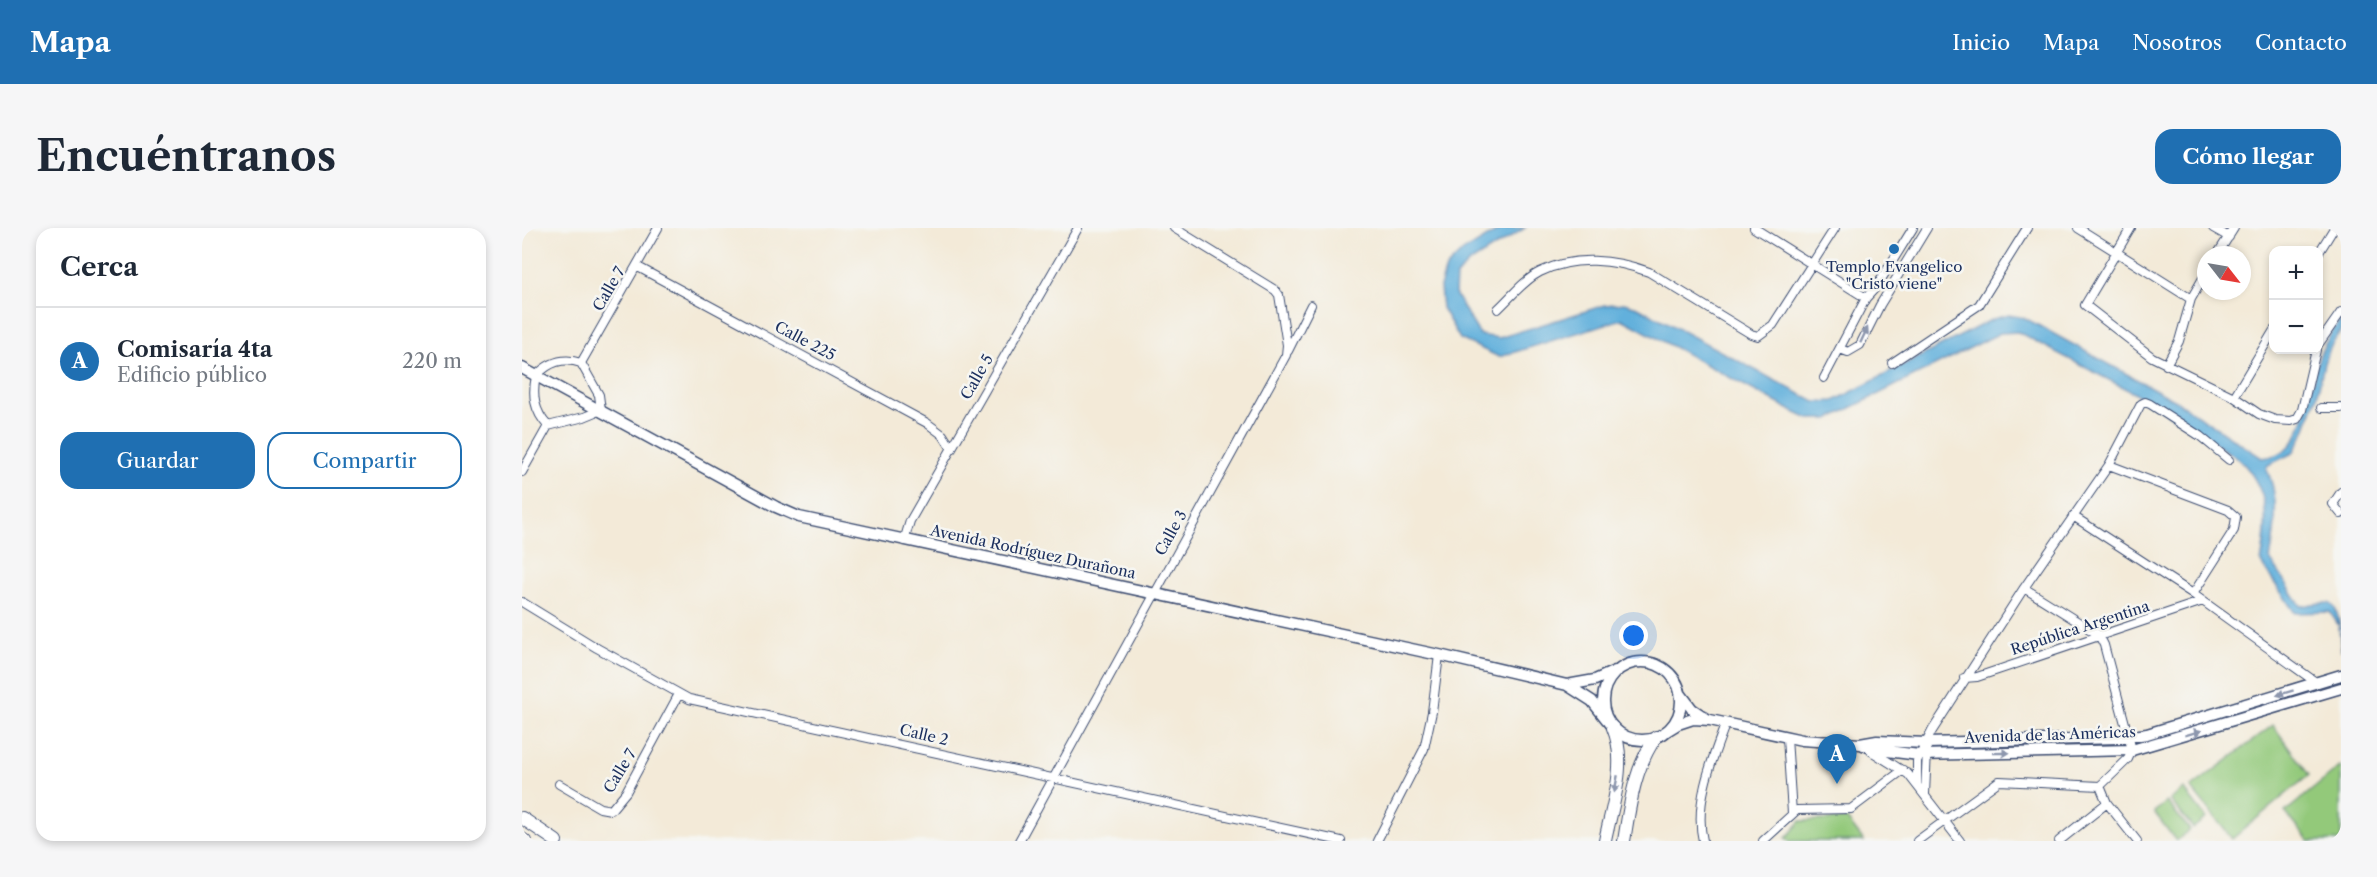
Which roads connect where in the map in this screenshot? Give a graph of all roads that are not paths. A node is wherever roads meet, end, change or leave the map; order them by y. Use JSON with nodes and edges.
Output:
{"nodes":[{"id":1,"x":658,"y":228,"type":"edge"},
{"id":2,"x":1078,"y":228,"type":"edge"},
{"id":3,"x":1174,"y":228,"type":"edge"},
{"id":4,"x":1754,"y":228,"type":"edge"},
{"id":5,"x":1835,"y":228,"type":"edge"},
{"id":6,"x":1913,"y":228,"type":"edge"},
{"id":7,"x":1927,"y":228,"type":"edge"},
{"id":8,"x":2027,"y":228,"type":"edge"},
{"id":9,"x":2078,"y":228,"type":"edge"},
{"id":10,"x":2132,"y":228,"type":"edge"},
{"id":11,"x":2213,"y":228,"type":"edge"},
{"id":12,"x":2234,"y":228,"type":"edge"},
{"id":13,"x":2334,"y":228,"type":"edge"},
{"id":14,"x":2229,"y":237,"type":"junction"},
{"id":15,"x":2223,"y":246,"type":"edge"},
{"id":16,"x":2323,"y":247,"type":"edge"},
{"id":17,"x":2116,"y":253,"type":"junction"},
{"id":18,"x":1813,"y":265,"type":"junction"},
{"id":19,"x":638,"y":267,"type":"junction"},
{"id":20,"x":2197,"y":289,"type":"edge"},
{"id":21,"x":1866,"y":297,"type":"junction"},
{"id":22,"x":2191,"y":299,"type":"junction"},
{"id":23,"x":1311,"y":305,"type":"dead end"},
{"id":24,"x":1498,"y":309,"type":"dead end"},
{"id":25,"x":2341,"y":312,"type":"edge"},
{"id":26,"x":2269,"y":338,"type":"edge"},
{"id":27,"x":2323,"y":339,"type":"edge"},
{"id":28,"x":1840,"y":349,"type":"junction"},
{"id":29,"x":2315,"y":354,"type":"edge"},
{"id":30,"x":1286,"y":355,"type":"junction"},
{"id":31,"x":581,"y":363,"type":"junction"},
{"id":32,"x":1892,"y":363,"type":"dead end"},
{"id":33,"x":2166,"y":365,"type":"junction"},
{"id":34,"x":522,"y":368,"type":"edge"},
{"id":35,"x":536,"y":376,"type":"junction"},
{"id":36,"x":1824,"y":378,"type":"dead end"},
{"id":37,"x":2234,"y":397,"type":"junction"},
{"id":38,"x":2321,"y":408,"type":"dead end"},
{"id":39,"x":2341,"y":408,"type":"edge"},
{"id":40,"x":601,"y":410,"type":"junction"},
{"id":41,"x":548,"y":426,"type":"junction"},
{"id":42,"x":952,"y":449,"type":"junction"},
{"id":43,"x":2229,"y":460,"type":"dead end"},
{"id":44,"x":2109,"y":465,"type":"junction"},
{"id":45,"x":522,"y":472,"type":"edge"},
{"id":46,"x":2341,"y":492,"type":"edge"},
{"id":47,"x":2341,"y":514,"type":"edge"},
{"id":48,"x":2073,"y":516,"type":"junction"},
{"id":49,"x":904,"y":541,"type":"junction"},
{"id":50,"x":2024,"y":588,"type":"junction"},
{"id":51,"x":1154,"y":592,"type":"junction"},
{"id":52,"x":2193,"y":594,"type":"junction"},
{"id":53,"x":2203,"y":601,"type":"junction"},
{"id":54,"x":522,"y":602,"type":"edge"},
{"id":55,"x":2099,"y":635,"type":"junction"},
{"id":56,"x":1439,"y":655,"type":"junction"},
{"id":57,"x":1621,"y":669,"type":"junction"},
{"id":58,"x":2340,"y":677,"type":"edge"},
{"id":59,"x":1964,"y":678,"type":"junction"},
{"id":60,"x":2317,"y":683,"type":"junction"},
{"id":61,"x":1567,"y":685,"type":"junction"},
{"id":62,"x":2341,"y":688,"type":"edge"},
{"id":63,"x":1679,"y":692,"type":"junction"},
{"id":64,"x":679,"y":694,"type":"junction"},
{"id":65,"x":1710,"y":720,"type":"junction"},
{"id":66,"x":1610,"y":724,"type":"junction"},
{"id":67,"x":1725,"y":725,"type":"junction"},
{"id":68,"x":1660,"y":735,"type":"junction"},
{"id":69,"x":2130,"y":737,"type":"junction"},
{"id":70,"x":1787,"y":738,"type":"junction"},
{"id":71,"x":1860,"y":744,"type":"junction"},
{"id":72,"x":1925,"y":750,"type":"junction"},
{"id":73,"x":2132,"y":750,"type":"junction"},
{"id":74,"x":1903,"y":770,"type":"junction"},
{"id":75,"x":1052,"y":778,"type":"junction"},
{"id":76,"x":560,"y":784,"type":"dead end"},
{"id":77,"x":1917,"y":784,"type":"junction"},
{"id":78,"x":2100,"y":786,"type":"junction"},
{"id":79,"x":1925,"y":794,"type":"junction"},
{"id":80,"x":2107,"y":803,"type":"junction"},
{"id":81,"x":1792,"y":813,"type":"junction"},
{"id":82,"x":522,"y":818,"type":"edge"},
{"id":83,"x":1944,"y":820,"type":"junction"},
{"id":84,"x":1772,"y":834,"type":"junction"},
{"id":85,"x":556,"y":841,"type":"edge"},
{"id":86,"x":1018,"y":841,"type":"edge"},
{"id":87,"x":1341,"y":841,"type":"edge"},
{"id":88,"x":1377,"y":841,"type":"edge"},
{"id":89,"x":1605,"y":841,"type":"edge"},
{"id":90,"x":1624,"y":841,"type":"edge"},
{"id":91,"x":1703,"y":841,"type":"edge"},
{"id":92,"x":1763,"y":841,"type":"edge"},
{"id":93,"x":1777,"y":841,"type":"edge"},
{"id":94,"x":1917,"y":841,"type":"edge"},
{"id":95,"x":1960,"y":841,"type":"edge"},
{"id":96,"x":2059,"y":841,"type":"edge"},
{"id":97,"x":2137,"y":841,"type":"edge"}],
"edges":[{"from":1,"to":19,"type":"street","name":"Calle 7"},
{"from":2,"to":42,"type":"street","name":"Calle 5"},
{"from":3,"to":30,"type":"street"},
{"from":4,"to":18,"type":"street"},
{"from":5,"to":18,"type":"street"},
{"from":6,"to":21,"type":"street"},
{"from":28,"to":7,"type":"street","one_way":true},
{"from":8,"to":32,"type":"street"},
{"from":9,"to":17,"type":"street"},
{"from":10,"to":17,"type":"street"},
{"from":11,"to":14,"type":"street"},
{"from":12,"to":14,"type":"street"},
{"from":13,"to":16,"type":"street"},
{"from":14,"to":15,"type":"street"},
{"from":17,"to":22,"type":"street"},
{"from":17,"to":33,"type":"street"},
{"from":18,"to":21,"type":"street"},
{"from":18,"to":24,"type":"street"},
{"from":19,"to":31,"type":"street","name":"Calle 7"},
{"from":19,"to":42,"type":"street","name":"Calle 225"},
{"from":20,"to":22,"type":"street"},
{"from":21,"to":28,"type":"street"},
{"from":22,"to":33,"type":"street"},
{"from":23,"to":30,"type":"street","name":"Calle 3"},
{"from":25,"to":27,"type":"street"},
{"from":26,"to":37,"type":"street"},
{"from":28,"to":36,"type":"street"},
{"from":29,"to":37,"type":"street"},
{"from":30,"to":51,"type":"street","name":"Calle 3"},
{"from":31,"to":35,"type":"street"},
{"from":31,"to":40,"type":"street"},
{"from":33,"to":37,"type":"street"},
{"from":34,"to":35,"type":"main road","name":"Avenida Rodríguez Durañona"},
{"from":35,"to":40,"type":"main road","name":"Avenida Rodríguez Durañona"},
{"from":35,"to":41,"type":"street"},
{"from":38,"to":39,"type":"street"},
{"from":40,"to":41,"type":"street"},
{"from":40,"to":49,"type":"main road","name":"Avenida Rodríguez Durañona"},
{"from":41,"to":45,"type":"street"},
{"from":42,"to":49,"type":"street","name":"Calle 5"},
{"from":43,"to":44,"type":"street"},
{"from":44,"to":48,"type":"street"},
{"from":44,"to":52,"type":"street"},
{"from":46,"to":47,"type":"street"},
{"from":48,"to":50,"type":"street"},
{"from":48,"to":52,"type":"street"},
{"from":49,"to":51,"type":"main road","name":"Avenida Rodríguez Durañona"},
{"from":50,"to":55,"type":"street"},
{"from":50,"to":59,"type":"street"},
{"from":51,"to":56,"type":"main road","name":"Avenida Rodríguez Durañona"},
{"from":51,"to":75,"type":"street","name":"Calle 3"},
{"from":52,"to":53,"type":"street"},
{"from":53,"to":55,"type":"street","name":"República Argentina"},
{"from":53,"to":60,"type":"street"},
{"from":54,"to":64,"type":"street","name":"Calle 2"},
{"from":55,"to":59,"type":"street","name":"República Argentina"},
{"from":55,"to":69,"type":"street"},
{"from":56,"to":61,"type":"main road","name":"Avenida Rodríguez Durañona"},
{"from":56,"to":88,"type":"street"},
{"from":57,"to":61,"type":"main road"},
{"from":57,"to":63,"type":"main road"},
{"from":57,"to":66,"type":"main road"},
{"from":58,"to":60,"type":"main road","name":"Avenida de las Américas"},
{"from":59,"to":72,"type":"street"},
{"from":60,"to":69,"type":"main road","name":"Avenida de las Américas","one_way":true},
{"from":61,"to":66,"type":"main road"},
{"from":73,"to":62,"type":"main road","name":"Avenida de las Américas","one_way":true},
{"from":63,"to":65,"type":"main road"},
{"from":63,"to":68,"type":"main road"},
{"from":64,"to":75,"type":"street","name":"Calle 2"},
{"from":64,"to":76,"type":"street","name":"Calle 7"},
{"from":65,"to":67,"type":"main road","name":"Avenida de las Américas"},
{"from":65,"to":68,"type":"main road"},
{"from":66,"to":68,"type":"main road"},
{"from":66,"to":89,"type":"main road","one_way":true},
{"from":67,"to":70,"type":"main road","name":"Avenida de las Américas"},
{"from":67,"to":91,"type":"street"},
{"from":68,"to":90,"type":"main road"},
{"from":69,"to":72,"type":"main road","name":"Avenida de las Américas"},
{"from":69,"to":73,"type":"street"},
{"from":70,"to":71,"type":"main road","name":"Avenida de las Américas"},
{"from":70,"to":81,"type":"street"},
{"from":71,"to":72,"type":"main road","name":"Avenida de las Américas"},
{"from":71,"to":74,"type":"street"},
{"from":72,"to":73,"type":"main road","name":"Avenida de las Américas","one_way":true},
{"from":72,"to":77,"type":"street"},
{"from":72,"to":79,"type":"street"},
{"from":73,"to":78,"type":"street"},
{"from":74,"to":77,"type":"street"},
{"from":74,"to":81,"type":"street"},
{"from":75,"to":86,"type":"street","name":"Calle 3"},
{"from":75,"to":87,"type":"street","name":"Calle 2"},
{"from":77,"to":79,"type":"street"},
{"from":78,"to":80,"type":"street"},
{"from":78,"to":83,"type":"street"},
{"from":79,"to":83,"type":"street"},
{"from":80,"to":96,"type":"street"},
{"from":80,"to":97,"type":"street"},
{"from":81,"to":84,"type":"street"},
{"from":82,"to":85,"type":"main road"},
{"from":83,"to":94,"type":"street"},
{"from":83,"to":95,"type":"street"},
{"from":84,"to":92,"type":"street"},
{"from":84,"to":93,"type":"street"}]}
